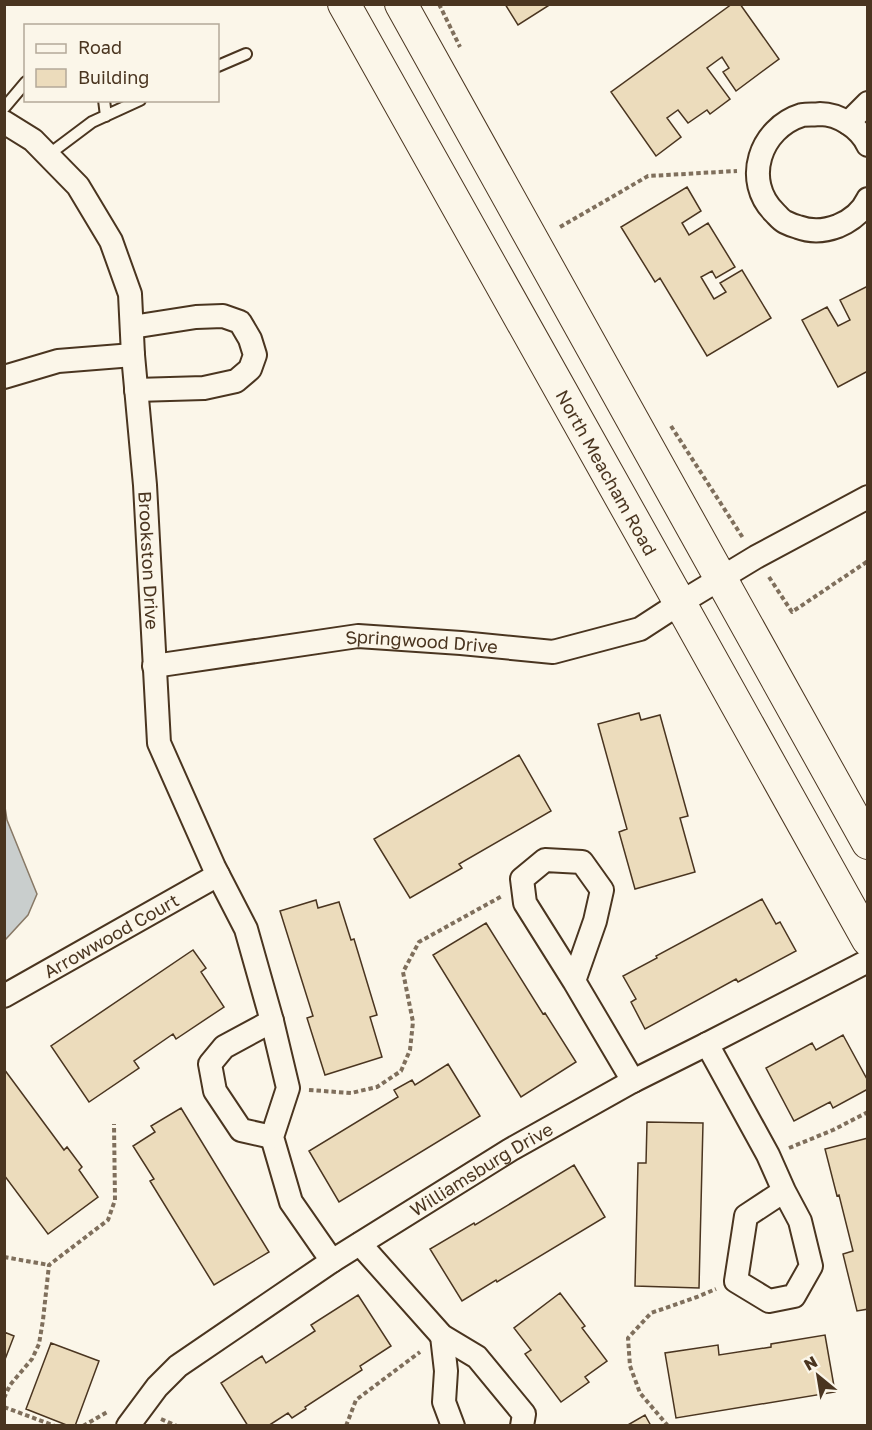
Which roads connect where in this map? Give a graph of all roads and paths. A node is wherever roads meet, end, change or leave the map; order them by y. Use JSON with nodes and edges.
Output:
{"nodes":[{"id":1,"x":344,"y":4,"type":"edge"},
{"id":2,"x":439,"y":4,"type":"edge"},
{"id":3,"x":405,"y":8,"type":"edge"},
{"id":4,"x":462,"y":53,"type":"dead end"},
{"id":5,"x":246,"y":54,"type":"dead end"},
{"id":6,"x":219,"y":66,"type":"edge"},
{"id":7,"x":24,"y":84,"type":"edge"},
{"id":8,"x":104,"y":102,"type":"edge"},
{"id":9,"x":136,"y":102,"type":"edge"},
{"id":10,"x":867,"y":103,"type":"edge"},
{"id":11,"x":4,"y":108,"type":"edge"},
{"id":12,"x":106,"y":116,"type":"junction"},
{"id":13,"x":4,"y":122,"type":"edge"},
{"id":14,"x":848,"y":123,"type":"junction"},
{"id":15,"x":867,"y":145,"type":"edge"},
{"id":16,"x":48,"y":155,"type":"junction"},
{"id":17,"x":758,"y":169,"type":"junction"},
{"id":18,"x":867,"y":200,"type":"edge"},
{"id":19,"x":560,"y":227,"type":"dead end"},
{"id":20,"x":132,"y":327,"type":"junction"},
{"id":21,"x":133,"y":355,"type":"junction"},
{"id":22,"x":4,"y":377,"type":"edge"},
{"id":23,"x":136,"y":390,"type":"junction"},
{"id":24,"x":667,"y":421,"type":"dead end"},
{"id":25,"x":867,"y":497,"type":"edge"},
{"id":26,"x":756,"y":557,"type":"junction"},
{"id":27,"x":867,"y":561,"type":"edge"},
{"id":28,"x":721,"y":579,"type":"junction"},
{"id":29,"x":680,"y":603,"type":"junction"},
{"id":30,"x":154,"y":666,"type":"junction"},
{"id":31,"x":867,"y":843,"type":"edge"},
{"id":32,"x":218,"y":875,"type":"junction"},
{"id":33,"x":523,"y":885,"type":"junction"},
{"id":34,"x":867,"y":940,"type":"edge"},
{"id":35,"x":867,"y":961,"type":"edge"},
{"id":36,"x":574,"y":981,"type":"junction"},
{"id":37,"x":4,"y":996,"type":"edge"},
{"id":38,"x":272,"y":1022,"type":"junction"},
{"id":39,"x":707,"y":1044,"type":"junction"},
{"id":40,"x":633,"y":1081,"type":"junction"},
{"id":41,"x":288,"y":1088,"type":"junction"},
{"id":42,"x":867,"y":1112,"type":"edge"},
{"id":43,"x":114,"y":1124,"type":"dead end"},
{"id":44,"x":272,"y":1137,"type":"junction"},
{"id":45,"x":768,"y":1155,"type":"junction"},
{"id":46,"x":784,"y":1191,"type":"junction"},
{"id":47,"x":360,"y":1244,"type":"junction"},
{"id":48,"x":4,"y":1257,"type":"edge"},
{"id":49,"x":332,"y":1261,"type":"junction"},
{"id":50,"x":49,"y":1265,"type":"junction"},
{"id":51,"x":736,"y":1281,"type":"junction"},
{"id":52,"x":442,"y":1336,"type":"junction"},
{"id":53,"x":4,"y":1398,"type":"edge"},
{"id":54,"x":4,"y":1407,"type":"edge"},
{"id":55,"x":55,"y":1425,"type":"edge"},
{"id":56,"x":128,"y":1425,"type":"edge"},
{"id":57,"x":346,"y":1425,"type":"edge"},
{"id":58,"x":453,"y":1425,"type":"edge"},
{"id":59,"x":522,"y":1425,"type":"edge"},
{"id":60,"x":668,"y":1425,"type":"edge"}],
"edges":[{"from":1,"to":29,"type":"main road","name":"North Meacham Road"},
{"from":2,"to":4,"type":"path"},
{"from":3,"to":28,"type":"main road"},
{"from":5,"to":6,"type":"lane"},
{"from":7,"to":11,"type":"lane"},
{"from":8,"to":12,"type":"lane"},
{"from":9,"to":12,"type":"lane"},
{"from":10,"to":14,"type":"street"},
{"from":12,"to":16,"type":"lane"},
{"from":13,"to":16,"type":"street","name":"Brookston Drive"},
{"from":14,"to":15,"type":"street"},
{"from":14,"to":17,"type":"street"},
{"from":16,"to":20,"type":"street","name":"Brookston Drive"},
{"from":17,"to":18,"type":"street"},
{"from":17,"to":19,"type":"path"},
{"from":20,"to":21,"type":"street","name":"Brookston Drive"},
{"from":20,"to":23,"type":"street"},
{"from":21,"to":22,"type":"street"},
{"from":21,"to":23,"type":"street","name":"Brookston Drive"},
{"from":23,"to":30,"type":"street","name":"Brookston Drive"},
{"from":24,"to":26,"type":"path"},
{"from":25,"to":26,"type":"street","name":"Springwood Drive"},
{"from":26,"to":27,"type":"path"},
{"from":26,"to":28,"type":"street","name":"Springwood Drive"},
{"from":28,"to":29,"type":"street","name":"Springwood Drive"},
{"from":28,"to":31,"type":"main road"},
{"from":29,"to":30,"type":"street","name":"Springwood Drive"},
{"from":29,"to":34,"type":"main road","name":"North Meacham Road"},
{"from":30,"to":32,"type":"street","name":"Brookston Drive"},
{"from":32,"to":37,"type":"street","name":"Arrowwood Court"},
{"from":32,"to":38,"type":"street","name":"Brookston Drive"},
{"from":33,"to":36,"type":"street"},
{"from":33,"to":36,"type":"street"},
{"from":33,"to":41,"type":"path"},
{"from":35,"to":39,"type":"street","name":"Williamsburg Drive"},
{"from":36,"to":40,"type":"street"},
{"from":38,"to":41,"type":"street","name":"Brookston Drive"},
{"from":38,"to":44,"type":"street"},
{"from":39,"to":40,"type":"street","name":"Williamsburg Drive"},
{"from":39,"to":45,"type":"street"},
{"from":40,"to":47,"type":"street","name":"Williamsburg Drive"},
{"from":41,"to":44,"type":"street"},
{"from":42,"to":45,"type":"path"},
{"from":43,"to":50,"type":"path"},
{"from":44,"to":49,"type":"street"},
{"from":45,"to":46,"type":"street"},
{"from":46,"to":51,"type":"street"},
{"from":46,"to":51,"type":"street"},
{"from":47,"to":49,"type":"street","name":"Williamsburg Drive"},
{"from":47,"to":52,"type":"street"},
{"from":48,"to":50,"type":"path"},
{"from":49,"to":56,"type":"street","name":"Williamsburg Drive"},
{"from":50,"to":53,"type":"path"},
{"from":51,"to":60,"type":"path"},
{"from":52,"to":57,"type":"path"},
{"from":52,"to":58,"type":"street"},
{"from":52,"to":59,"type":"street"},
{"from":54,"to":55,"type":"path"}]}
